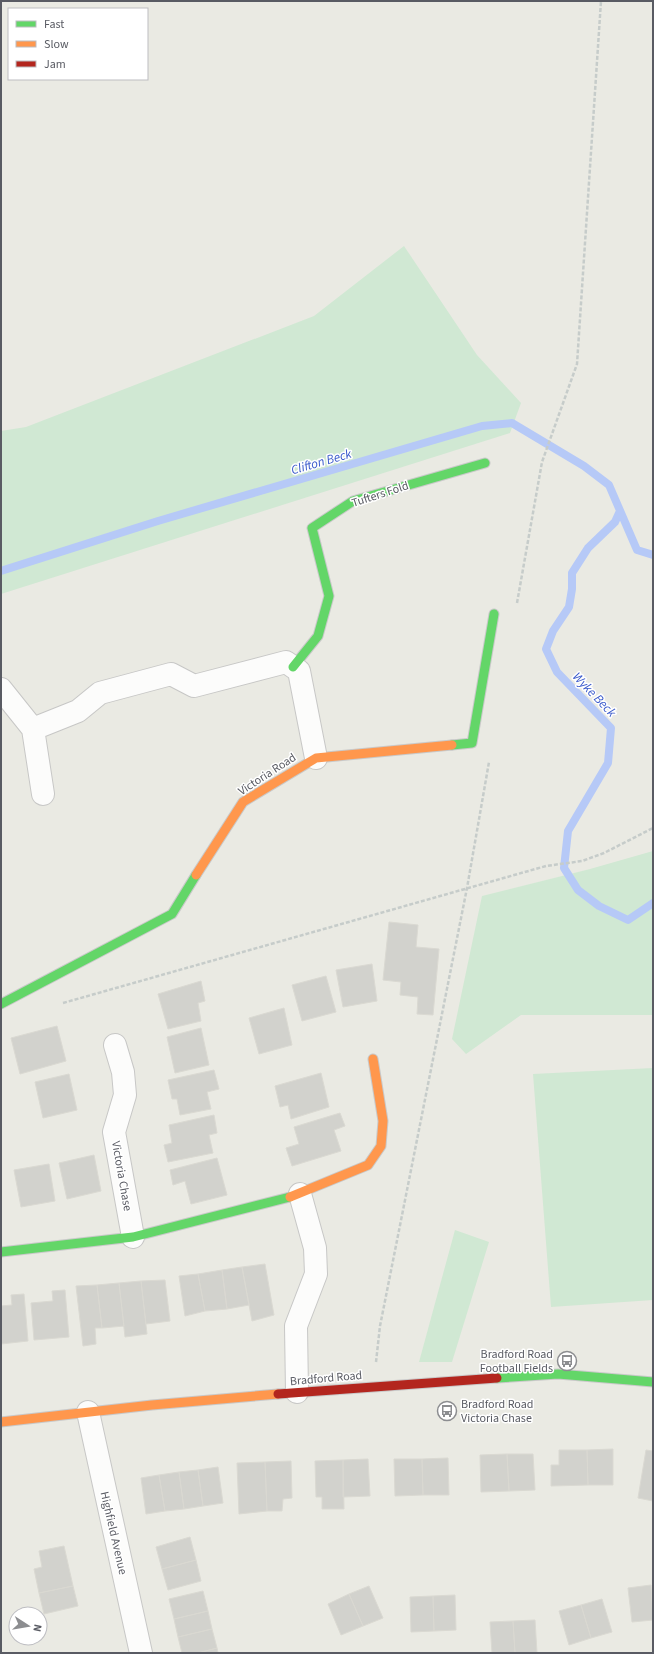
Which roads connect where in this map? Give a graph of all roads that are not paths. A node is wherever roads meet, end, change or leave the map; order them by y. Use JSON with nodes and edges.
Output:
{"nodes":[{"id":1,"x":485,"y":463,"type":"dead end"},
{"id":2,"x":494,"y":614,"type":"dead end"},
{"id":3,"x":293,"y":667,"type":"junction"},
{"id":4,"x":1,"y":690,"type":"edge"},
{"id":5,"x":34,"y":729,"type":"junction"},
{"id":6,"x":316,"y":758,"type":"junction"},
{"id":7,"x":43,"y":794,"type":"dead end"},
{"id":8,"x":1,"y":1004,"type":"edge"},
{"id":9,"x":114,"y":1046,"type":"dead end"},
{"id":10,"x":373,"y":1059,"type":"dead end"},
{"id":11,"x":300,"y":1194,"type":"junction"},
{"id":12,"x":133,"y":1237,"type":"junction"},
{"id":13,"x":1,"y":1252,"type":"edge"},
{"id":14,"x":653,"y":1382,"type":"edge"},
{"id":15,"x":297,"y":1392,"type":"junction"},
{"id":16,"x":88,"y":1412,"type":"junction"},
{"id":17,"x":1,"y":1422,"type":"edge"},
{"id":18,"x":141,"y":1653,"type":"edge"}],
"edges":[{"from":1,"to":3,"type":"street","name":"Tufters Fold"},
{"from":2,"to":6,"type":"street","name":"Victoria Road"},
{"from":3,"to":5,"type":"street"},
{"from":3,"to":6,"type":"street"},
{"from":4,"to":5,"type":"street"},
{"from":5,"to":7,"type":"street"},
{"from":6,"to":8,"type":"street","name":"Victoria Road"},
{"from":9,"to":12,"type":"street","name":"Victoria Chase"},
{"from":10,"to":11,"type":"street"},
{"from":11,"to":12,"type":"street"},
{"from":11,"to":15,"type":"street"},
{"from":12,"to":13,"type":"street"},
{"from":14,"to":15,"type":"street","name":"Bradford Road"},
{"from":15,"to":16,"type":"street","name":"Bradford Road"},
{"from":16,"to":17,"type":"street","name":"Bradford Road"},
{"from":16,"to":18,"type":"street","name":"Highfield Avenue"}]}
